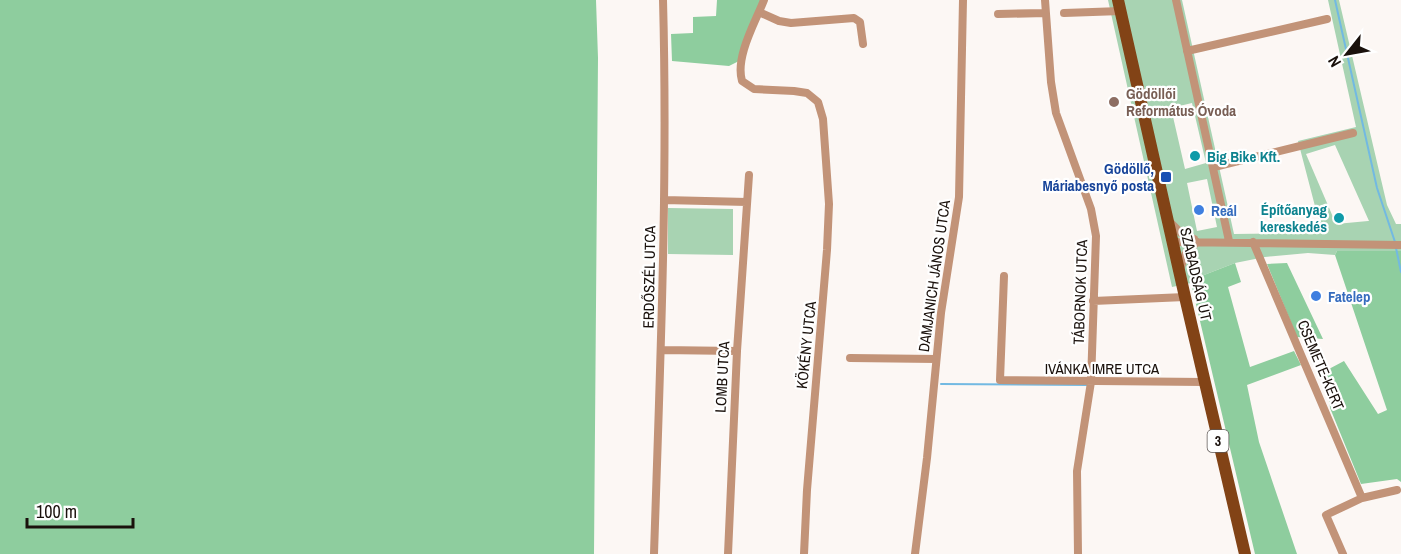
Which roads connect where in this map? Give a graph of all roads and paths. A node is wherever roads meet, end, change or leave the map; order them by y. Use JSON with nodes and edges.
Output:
{"nodes":[{"id":1,"x":663,"y":0,"type":"edge"},
{"id":2,"x":764,"y":0,"type":"edge"},
{"id":3,"x":963,"y":0,"type":"edge"},
{"id":4,"x":1045,"y":0,"type":"edge"},
{"id":5,"x":1176,"y":0,"type":"edge"},
{"id":6,"x":1120,"y":5,"type":"edge"},
{"id":7,"x":759,"y":12,"type":"junction"},
{"id":8,"x":1046,"y":13,"type":"junction"},
{"id":9,"x":1064,"y":13,"type":"dead end"},
{"id":10,"x":998,"y":14,"type":"dead end"},
{"id":11,"x":1327,"y":19,"type":"dead end"},
{"id":12,"x":863,"y":44,"type":"dead end"},
{"id":13,"x":1187,"y":51,"type":"junction"},
{"id":14,"x":1353,"y":134,"type":"dead end"},
{"id":15,"x":1214,"y":167,"type":"junction"},
{"id":16,"x":749,"y":175,"type":"dead end"},
{"id":17,"x":664,"y":200,"type":"junction"},
{"id":18,"x":747,"y":202,"type":"junction"},
{"id":19,"x":1168,"y":221,"type":"junction"},
{"id":20,"x":1198,"y":241,"type":"junction"},
{"id":21,"x":1229,"y":241,"type":"junction"},
{"id":22,"x":1173,"y":242,"type":"junction"},
{"id":23,"x":1253,"y":242,"type":"junction"},
{"id":24,"x":1397,"y":245,"type":"edge"},
{"id":25,"x":1179,"y":270,"type":"junction"},
{"id":26,"x":1004,"y":276,"type":"dead end"},
{"id":27,"x":1185,"y":297,"type":"junction"},
{"id":28,"x":1093,"y":301,"type":"junction"},
{"id":29,"x":661,"y":350,"type":"junction"},
{"id":30,"x":736,"y":351,"type":"junction"},
{"id":31,"x":850,"y":358,"type":"dead end"},
{"id":32,"x":936,"y":358,"type":"junction"},
{"id":33,"x":1091,"y":382,"type":"junction"},
{"id":34,"x":1204,"y":382,"type":"junction"},
{"id":35,"x":1397,"y":490,"type":"dead end"},
{"id":36,"x":1362,"y":498,"type":"junction"},
{"id":37,"x":654,"y":554,"type":"edge"},
{"id":38,"x":728,"y":554,"type":"edge"},
{"id":39,"x":804,"y":554,"type":"edge"},
{"id":40,"x":915,"y":554,"type":"edge"},
{"id":41,"x":1078,"y":554,"type":"edge"},
{"id":42,"x":1245,"y":554,"type":"edge"},
{"id":43,"x":1343,"y":554,"type":"edge"}],
"edges":[{"from":1,"to":17,"type":"street","name":"ERDŐSZÉL UTCA"},
{"from":2,"to":7,"type":"street"},
{"from":3,"to":32,"type":"street","name":"DAMJANICH JÁNOS UTCA"},
{"from":4,"to":8,"type":"street","name":"TÁBORNOK UTCA"},
{"from":5,"to":13,"type":"street"},
{"from":6,"to":9,"type":"street"},
{"from":6,"to":19,"type":"main road","name":"SZABADSÁG ÚT","number":"3"},
{"from":7,"to":12,"type":"street"},
{"from":7,"to":39,"type":"street","name":"KÖKÉNY UTCA"},
{"from":8,"to":10,"type":"street"},
{"from":8,"to":28,"type":"street","name":"TÁBORNOK UTCA"},
{"from":11,"to":13,"type":"street"},
{"from":13,"to":15,"type":"street"},
{"from":14,"to":15,"type":"street"},
{"from":15,"to":21,"type":"street"},
{"from":16,"to":18,"type":"street","name":"LOMB UTCA"},
{"from":17,"to":18,"type":"street"},
{"from":17,"to":29,"type":"street","name":"ERDŐSZÉL UTCA"},
{"from":18,"to":30,"type":"street","name":"LOMB UTCA"},
{"from":19,"to":20,"type":"street"},
{"from":19,"to":22,"type":"main road","name":"SZABADSÁG ÚT","number":"3"},
{"from":20,"to":21,"type":"street"},
{"from":20,"to":22,"type":"street"},
{"from":20,"to":25,"type":"street"},
{"from":21,"to":23,"type":"street"},
{"from":22,"to":25,"type":"main road","name":"SZABADSÁG ÚT","number":"3"},
{"from":23,"to":24,"type":"street"},
{"from":23,"to":36,"type":"street","name":"CSEMETE-KERT"},
{"from":25,"to":27,"type":"main road","name":"SZABADSÁG ÚT","number":"3"},
{"from":26,"to":33,"type":"street","name":"IVÁNKA IMRE UTCA"},
{"from":27,"to":28,"type":"street"},
{"from":27,"to":34,"type":"main road","name":"SZABADSÁG ÚT","number":"3"},
{"from":28,"to":33,"type":"street","name":"TÁBORNOK UTCA"},
{"from":29,"to":30,"type":"street"},
{"from":29,"to":37,"type":"street","name":"ERDŐSZÉL UTCA"},
{"from":30,"to":38,"type":"street","name":"LOMB UTCA"},
{"from":31,"to":32,"type":"street"},
{"from":32,"to":40,"type":"street","name":"DAMJANICH JÁNOS UTCA"},
{"from":33,"to":34,"type":"street","name":"IVÁNKA IMRE UTCA"},
{"from":33,"to":41,"type":"street","name":"TÁBORNOK UTCA"},
{"from":34,"to":42,"type":"main road","name":"SZABADSÁG ÚT","number":"3"},
{"from":35,"to":36,"type":"street"},
{"from":36,"to":43,"type":"street"}]}
